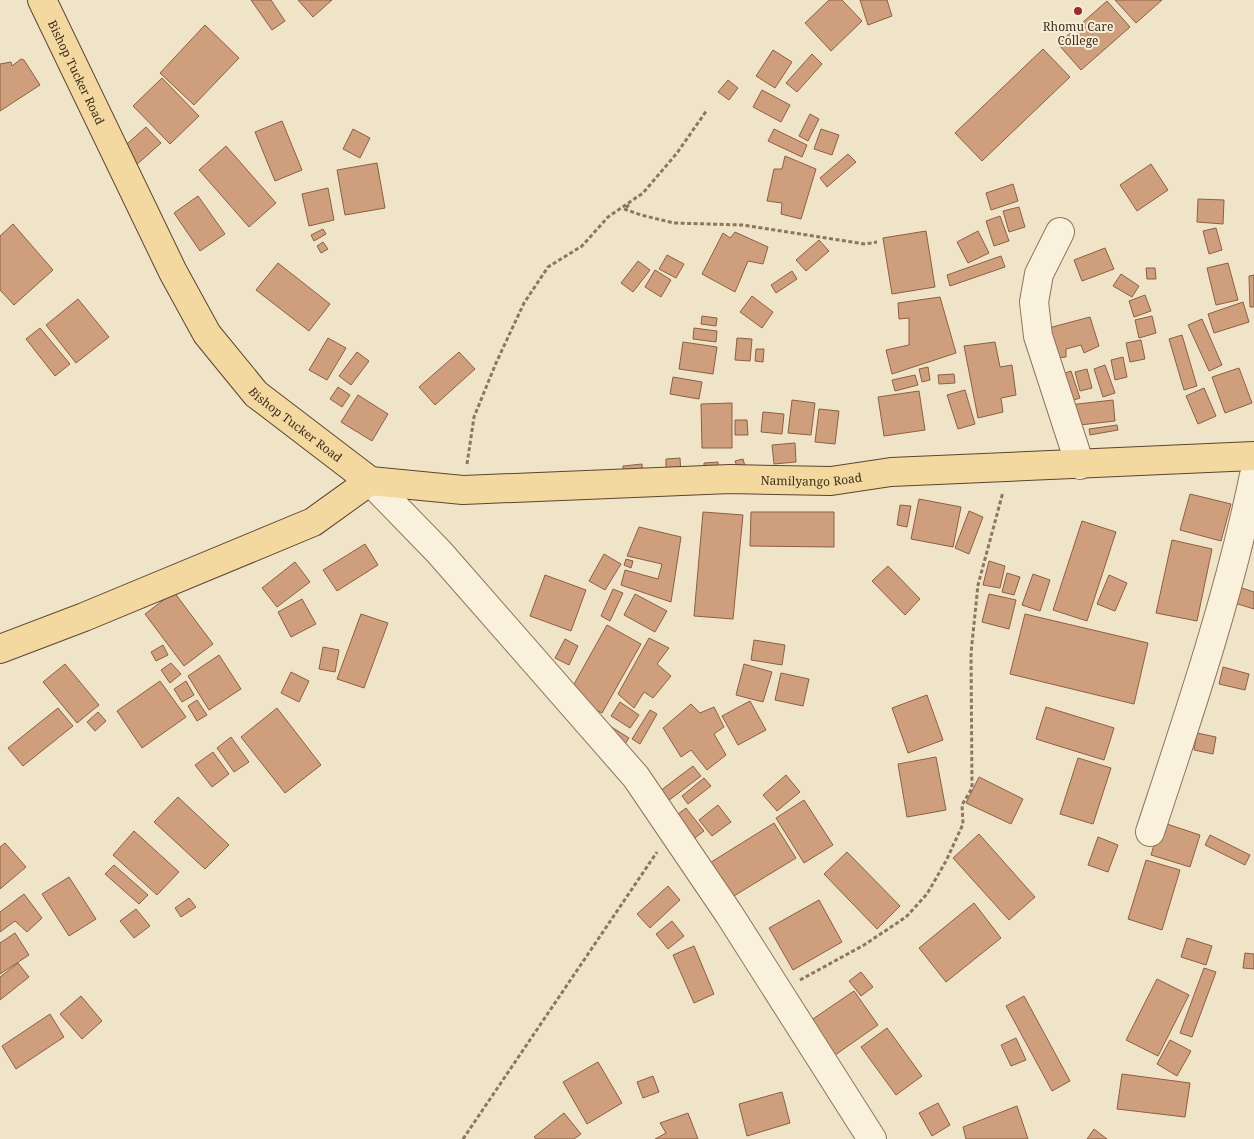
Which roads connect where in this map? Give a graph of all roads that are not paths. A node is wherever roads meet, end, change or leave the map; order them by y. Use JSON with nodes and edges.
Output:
{"nodes":[{"id":1,"x":44,"y":1,"type":"edge"},
{"id":2,"x":1060,"y":232,"type":"dead end"},
{"id":3,"x":1254,"y":456,"type":"edge"},
{"id":4,"x":1080,"y":465,"type":"junction"},
{"id":5,"x":1254,"y":475,"type":"edge"},
{"id":6,"x":370,"y":481,"type":"junction"},
{"id":7,"x":0,"y":649,"type":"edge"},
{"id":8,"x":1150,"y":832,"type":"dead end"},
{"id":9,"x":872,"y":1139,"type":"edge"}],
"edges":[{"from":1,"to":6,"type":"main road","name":"Bishop Tucker Road"},
{"from":2,"to":4,"type":"street"},
{"from":3,"to":4,"type":"main road","name":"Namilyango Road"},
{"from":4,"to":6,"type":"main road","name":"Namilyango Road"},
{"from":5,"to":8,"type":"street"},
{"from":6,"to":7,"type":"main road"},
{"from":6,"to":9,"type":"street"}]}
